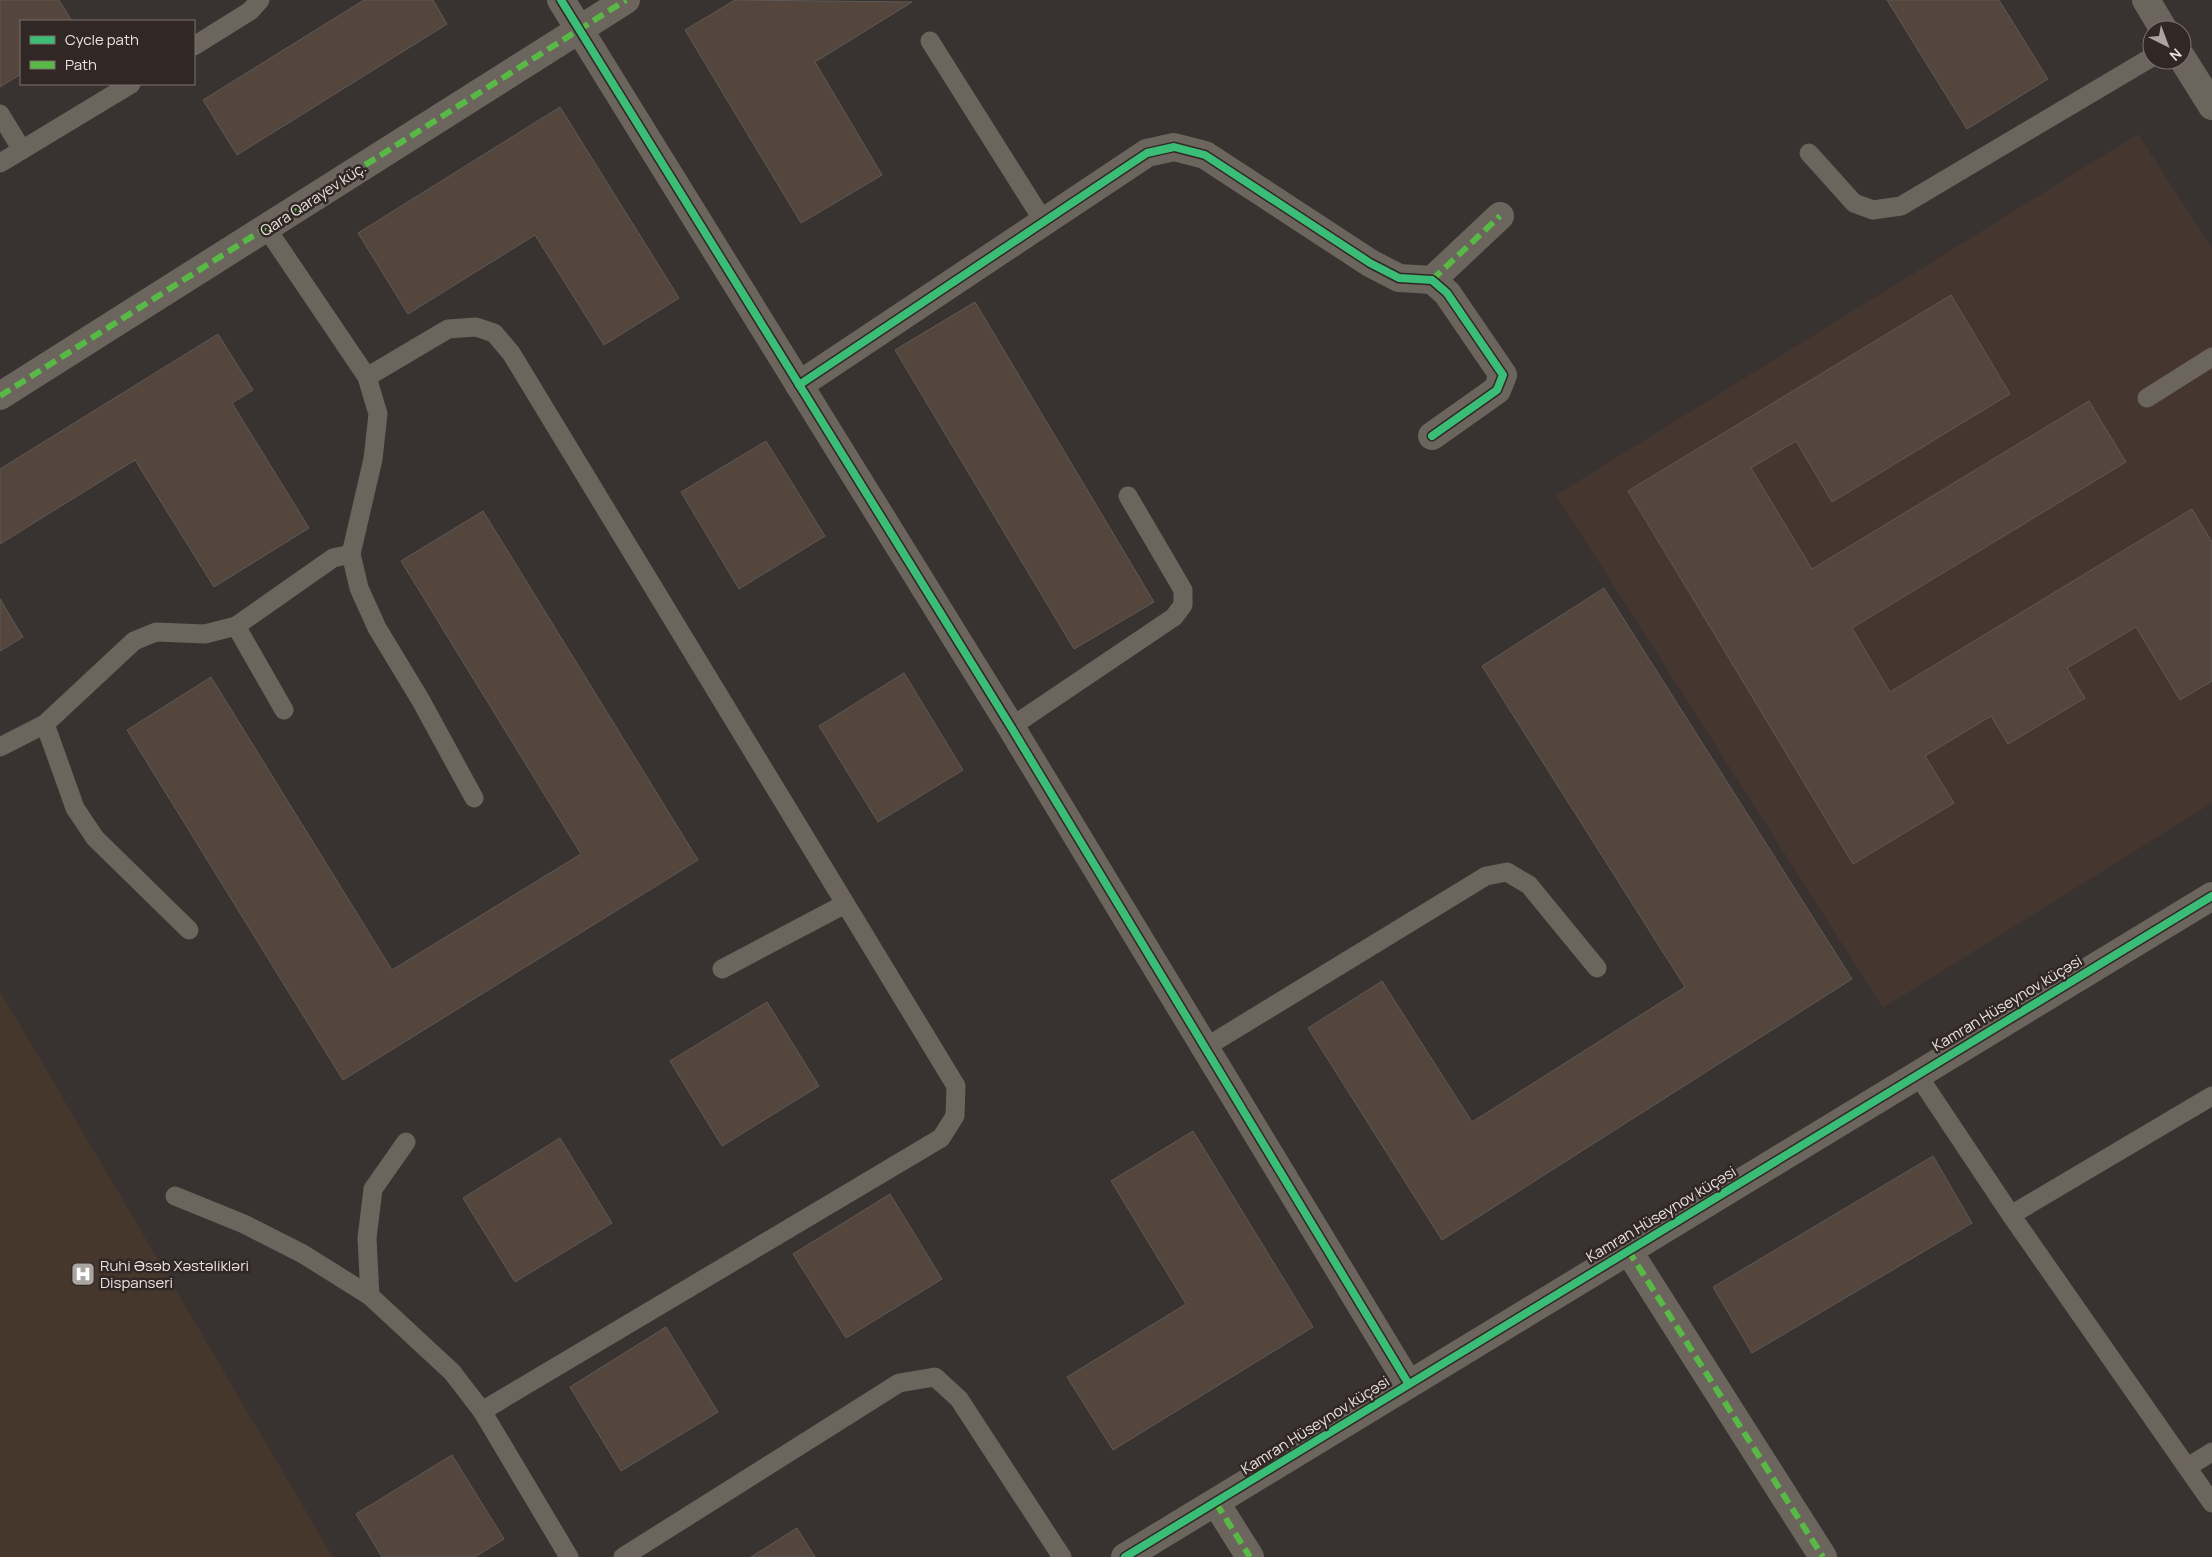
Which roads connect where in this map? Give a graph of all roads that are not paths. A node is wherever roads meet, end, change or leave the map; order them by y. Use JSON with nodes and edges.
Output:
{"nodes":[{"id":1,"x":260,"y":0,"type":"edge"},
{"id":2,"x":561,"y":0,"type":"edge"},
{"id":3,"x":626,"y":0,"type":"edge"},
{"id":4,"x":2146,"y":0,"type":"edge"},
{"id":5,"x":2158,"y":20,"type":"edge"},
{"id":6,"x":579,"y":28,"type":"junction"},
{"id":7,"x":930,"y":41,"type":"dead end"},
{"id":8,"x":195,"y":45,"type":"edge"},
{"id":9,"x":2142,"y":63,"type":"edge"},
{"id":10,"x":2190,"y":70,"type":"edge"},
{"id":11,"x":129,"y":85,"type":"edge"},
{"id":12,"x":2212,"y":106,"type":"edge"},
{"id":13,"x":0,"y":114,"type":"edge"},
{"id":14,"x":22,"y":150,"type":"junction"},
{"id":15,"x":1809,"y":153,"type":"dead end"},
{"id":16,"x":0,"y":163,"type":"edge"},
{"id":17,"x":1500,"y":216,"type":"dead end"},
{"id":18,"x":1044,"y":222,"type":"junction"},
{"id":19,"x":266,"y":229,"type":"junction"},
{"id":20,"x":1432,"y":280,"type":"junction"},
{"id":21,"x":2212,"y":358,"type":"edge"},
{"id":22,"x":366,"y":377,"type":"junction"},
{"id":23,"x":799,"y":385,"type":"junction"},
{"id":24,"x":0,"y":396,"type":"edge"},
{"id":25,"x":2147,"y":398,"type":"dead end"},
{"id":26,"x":1432,"y":436,"type":"dead end"},
{"id":27,"x":1128,"y":496,"type":"dead end"},
{"id":28,"x":351,"y":554,"type":"junction"},
{"id":29,"x":236,"y":626,"type":"junction"},
{"id":30,"x":284,"y":710,"type":"dead end"},
{"id":31,"x":45,"y":724,"type":"junction"},
{"id":32,"x":1011,"y":728,"type":"junction"},
{"id":33,"x":0,"y":747,"type":"edge"},
{"id":34,"x":474,"y":798,"type":"dead end"},
{"id":35,"x":2212,"y":896,"type":"edge"},
{"id":36,"x":846,"y":904,"type":"junction"},
{"id":37,"x":189,"y":930,"type":"dead end"},
{"id":38,"x":1597,"y":968,"type":"dead end"},
{"id":39,"x":722,"y":969,"type":"dead end"},
{"id":40,"x":1206,"y":1047,"type":"junction"},
{"id":41,"x":1917,"y":1074,"type":"junction"},
{"id":42,"x":2212,"y":1096,"type":"edge"},
{"id":43,"x":406,"y":1142,"type":"dead end"},
{"id":44,"x":174,"y":1196,"type":"dead end"},
{"id":45,"x":2011,"y":1215,"type":"junction"},
{"id":46,"x":1628,"y":1250,"type":"junction"},
{"id":47,"x":370,"y":1296,"type":"junction"},
{"id":48,"x":1408,"y":1383,"type":"junction"},
{"id":49,"x":482,"y":1411,"type":"junction"},
{"id":50,"x":2212,"y":1452,"type":"edge"},
{"id":51,"x":2189,"y":1466,"type":"junction"},
{"id":52,"x":2212,"y":1502,"type":"edge"},
{"id":53,"x":1216,"y":1503,"type":"junction"},
{"id":54,"x":569,"y":1557,"type":"edge"},
{"id":55,"x":623,"y":1557,"type":"edge"},
{"id":56,"x":1062,"y":1557,"type":"edge"},
{"id":57,"x":1126,"y":1557,"type":"edge"},
{"id":58,"x":1250,"y":1557,"type":"edge"},
{"id":59,"x":1823,"y":1557,"type":"edge"}],
"edges":[{"from":1,"to":8,"type":"lane"},
{"from":2,"to":6,"type":"street"},
{"from":3,"to":6,"type":"street","name":"Qara Qarayev küç."},
{"from":4,"to":5,"type":"street"},
{"from":6,"to":19,"type":"street","name":"Qara Qarayev küç."},
{"from":6,"to":23,"type":"street"},
{"from":7,"to":18,"type":"lane"},
{"from":9,"to":15,"type":"lane"},
{"from":10,"to":12,"type":"street"},
{"from":11,"to":14,"type":"lane"},
{"from":13,"to":14,"type":"lane"},
{"from":14,"to":16,"type":"lane"},
{"from":17,"to":20,"type":"street"},
{"from":18,"to":20,"type":"street"},
{"from":18,"to":23,"type":"street"},
{"from":19,"to":22,"type":"lane"},
{"from":19,"to":24,"type":"street","name":"Qara Qarayev küç."},
{"from":20,"to":26,"type":"street"},
{"from":21,"to":25,"type":"lane"},
{"from":22,"to":28,"type":"lane"},
{"from":22,"to":36,"type":"lane"},
{"from":23,"to":32,"type":"street"},
{"from":27,"to":32,"type":"lane"},
{"from":28,"to":29,"type":"lane"},
{"from":28,"to":34,"type":"lane"},
{"from":29,"to":30,"type":"lane"},
{"from":29,"to":31,"type":"lane"},
{"from":31,"to":33,"type":"lane"},
{"from":31,"to":37,"type":"lane"},
{"from":32,"to":40,"type":"street"},
{"from":35,"to":41,"type":"street","name":"Kamran Hüseynov küçəsi"},
{"from":36,"to":39,"type":"lane"},
{"from":36,"to":49,"type":"lane"},
{"from":38,"to":40,"type":"lane"},
{"from":40,"to":48,"type":"street"},
{"from":41,"to":45,"type":"lane"},
{"from":41,"to":46,"type":"street","name":"Kamran Hüseynov küçəsi"},
{"from":42,"to":45,"type":"lane"},
{"from":43,"to":47,"type":"lane"},
{"from":44,"to":47,"type":"lane"},
{"from":45,"to":51,"type":"lane"},
{"from":46,"to":48,"type":"street","name":"Kamran Hüseynov küçəsi"},
{"from":46,"to":59,"type":"street"},
{"from":47,"to":49,"type":"lane"},
{"from":48,"to":53,"type":"street","name":"Kamran Hüseynov küçəsi"},
{"from":49,"to":54,"type":"lane"},
{"from":50,"to":51,"type":"lane"},
{"from":51,"to":52,"type":"lane"},
{"from":53,"to":57,"type":"street","name":"Kamran Hüseynov küçəsi"},
{"from":53,"to":58,"type":"street"},
{"from":55,"to":56,"type":"lane"}]}
